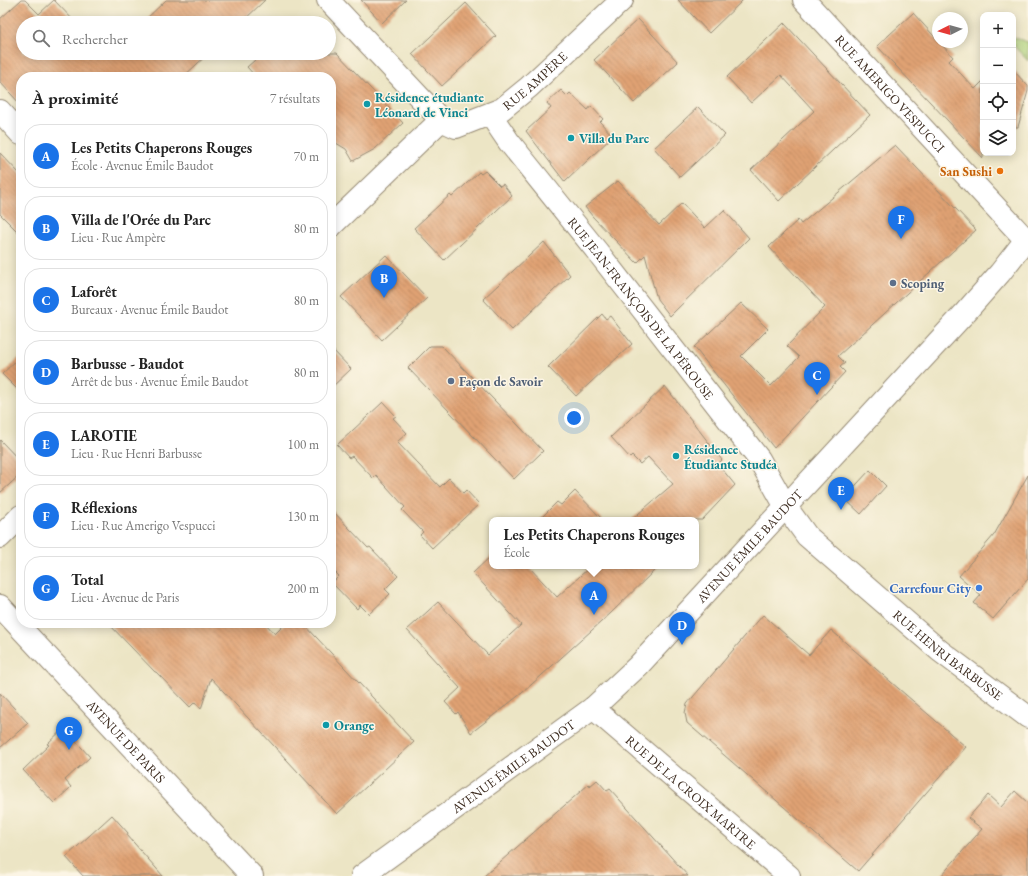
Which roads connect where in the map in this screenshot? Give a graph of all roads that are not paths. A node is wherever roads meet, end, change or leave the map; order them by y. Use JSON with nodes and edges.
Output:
{"nodes":[{"id":1,"x":328,"y":0,"type":"edge"},
{"id":2,"x":622,"y":0,"type":"edge"},
{"id":3,"x":804,"y":0,"type":"edge"},
{"id":4,"x":0,"y":111,"type":"edge"},
{"id":5,"x":490,"y":114,"type":"junction"},
{"id":6,"x":441,"y":120,"type":"junction"},
{"id":7,"x":16,"y":129,"type":"edge"},
{"id":8,"x":336,"y":221,"type":"edge"},
{"id":9,"x":1027,"y":239,"type":"edge"},
{"id":10,"x":786,"y":507,"type":"junction"},
{"id":11,"x":16,"y":521,"type":"edge"},
{"id":12,"x":0,"y":537,"type":"edge"},
{"id":13,"x":0,"y":606,"type":"edge"},
{"id":14,"x":16,"y":623,"type":"edge"},
{"id":15,"x":21,"y":628,"type":"edge"},
{"id":16,"x":593,"y":708,"type":"junction"},
{"id":17,"x":1028,"y":717,"type":"edge"},
{"id":18,"x":252,"y":876,"type":"edge"},
{"id":19,"x":362,"y":876,"type":"edge"},
{"id":20,"x":789,"y":876,"type":"edge"}],
"edges":[{"from":1,"to":6,"type":"street"},
{"from":2,"to":5,"type":"street","name":"RUE AMPÈRE"},
{"from":3,"to":9,"type":"street","name":"RUE AMERIGO VESPUCCI"},
{"from":4,"to":7,"type":"street"},
{"from":5,"to":6,"type":"street","name":"RUE AMPÈRE"},
{"from":5,"to":10,"type":"street","name":"RUE JEAN-FRANÇOIS DE LA PÉROUSE"},
{"from":6,"to":8,"type":"street"},
{"from":9,"to":10,"type":"street","name":"AVENUE ÉMILE BAUDOT"},
{"from":10,"to":16,"type":"street","name":"AVENUE ÉMILE BAUDOT"},
{"from":10,"to":17,"type":"street","name":"RUE HENRI BARBUSSE"},
{"from":11,"to":12,"type":"street"},
{"from":13,"to":14,"type":"street","name":"AVENUE DE PARIS"},
{"from":15,"to":18,"type":"street","name":"AVENUE DE PARIS"},
{"from":16,"to":19,"type":"street","name":"AVENUE ÉMILE BAUDOT"},
{"from":16,"to":20,"type":"street","name":"RUE DE LA CROIX MARTRE"}]}
